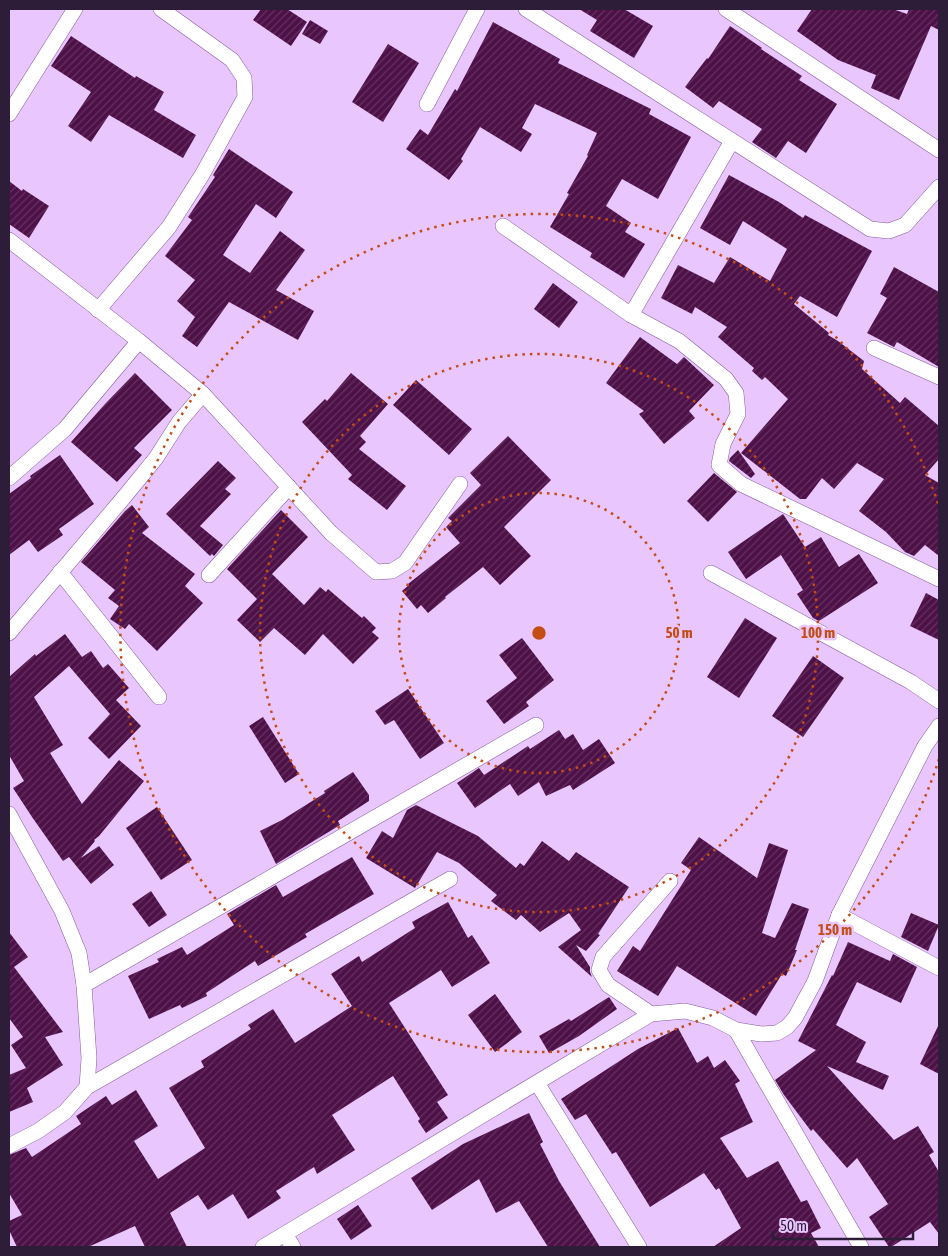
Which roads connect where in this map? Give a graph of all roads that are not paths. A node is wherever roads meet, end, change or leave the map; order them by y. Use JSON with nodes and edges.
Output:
{"nodes":[{"id":1,"x":75,"y":9,"type":"edge"},
{"id":2,"x":161,"y":9,"type":"edge"},
{"id":3,"x":477,"y":9,"type":"edge"},
{"id":4,"x":526,"y":9,"type":"edge"},
{"id":5,"x":726,"y":9,"type":"edge"},
{"id":6,"x":427,"y":104,"type":"dead end"},
{"id":7,"x":9,"y":114,"type":"edge"},
{"id":8,"x":732,"y":141,"type":"junction"},
{"id":9,"x":939,"y":150,"type":"edge"},
{"id":10,"x":939,"y":187,"type":"edge"},
{"id":11,"x":503,"y":226,"type":"dead end"},
{"id":12,"x":9,"y":240,"type":"edge"},
{"id":13,"x":98,"y":310,"type":"junction"},
{"id":14,"x":631,"y":315,"type":"junction"},
{"id":15,"x":139,"y":341,"type":"junction"},
{"id":16,"x":874,"y":348,"type":"dead end"},
{"id":17,"x":939,"y":377,"type":"edge"},
{"id":18,"x":203,"y":394,"type":"junction"},
{"id":19,"x":9,"y":478,"type":"edge"},
{"id":20,"x":460,"y":484,"type":"dead end"},
{"id":21,"x":289,"y":486,"type":"junction"},
{"id":22,"x":60,"y":572,"type":"junction"},
{"id":23,"x":711,"y":573,"type":"dead end"},
{"id":24,"x":208,"y":575,"type":"dead end"},
{"id":25,"x":939,"y":579,"type":"edge"},
{"id":26,"x":9,"y":633,"type":"edge"},
{"id":27,"x":159,"y":697,"type":"dead end"},
{"id":28,"x":939,"y":702,"type":"edge"},
{"id":29,"x":536,"y":725,"type":"dead end"},
{"id":30,"x":939,"y":726,"type":"edge"},
{"id":31,"x":9,"y":814,"type":"edge"},
{"id":32,"x":450,"y":879,"type":"dead end"},
{"id":33,"x":670,"y":881,"type":"dead end"},
{"id":34,"x":839,"y":915,"type":"junction"},
{"id":35,"x":939,"y":968,"type":"edge"},
{"id":36,"x":84,"y":985,"type":"junction"},
{"id":37,"x":651,"y":1014,"type":"junction"},
{"id":38,"x":736,"y":1030,"type":"junction"},
{"id":39,"x":537,"y":1083,"type":"junction"},
{"id":40,"x":87,"y":1087,"type":"junction"},
{"id":41,"x":9,"y":1146,"type":"edge"},
{"id":42,"x":289,"y":1241,"type":"edge"},
{"id":43,"x":263,"y":1247,"type":"edge"},
{"id":44,"x":639,"y":1247,"type":"edge"},
{"id":45,"x":861,"y":1247,"type":"edge"}],
"edges":[{"from":1,"to":7,"type":"street"},
{"from":2,"to":13,"type":"street"},
{"from":3,"to":6,"type":"street"},
{"from":4,"to":8,"type":"street"},
{"from":5,"to":9,"type":"street"},
{"from":8,"to":10,"type":"street"},
{"from":8,"to":14,"type":"street"},
{"from":11,"to":14,"type":"street"},
{"from":12,"to":13,"type":"street"},
{"from":13,"to":15,"type":"street"},
{"from":14,"to":25,"type":"street"},
{"from":15,"to":18,"type":"street"},
{"from":15,"to":19,"type":"street"},
{"from":16,"to":17,"type":"street"},
{"from":18,"to":21,"type":"street"},
{"from":18,"to":22,"type":"street"},
{"from":20,"to":21,"type":"street"},
{"from":21,"to":24,"type":"street"},
{"from":22,"to":26,"type":"street"},
{"from":22,"to":27,"type":"street"},
{"from":23,"to":28,"type":"street"},
{"from":29,"to":36,"type":"street"},
{"from":30,"to":34,"type":"street"},
{"from":31,"to":36,"type":"street"},
{"from":32,"to":40,"type":"street"},
{"from":33,"to":37,"type":"street"},
{"from":34,"to":35,"type":"street"},
{"from":34,"to":38,"type":"street"},
{"from":36,"to":40,"type":"street"},
{"from":37,"to":38,"type":"street"},
{"from":37,"to":39,"type":"street"},
{"from":38,"to":45,"type":"street"},
{"from":39,"to":42,"type":"street"},
{"from":39,"to":44,"type":"street"},
{"from":40,"to":41,"type":"street"},
{"from":42,"to":43,"type":"street"}]}
